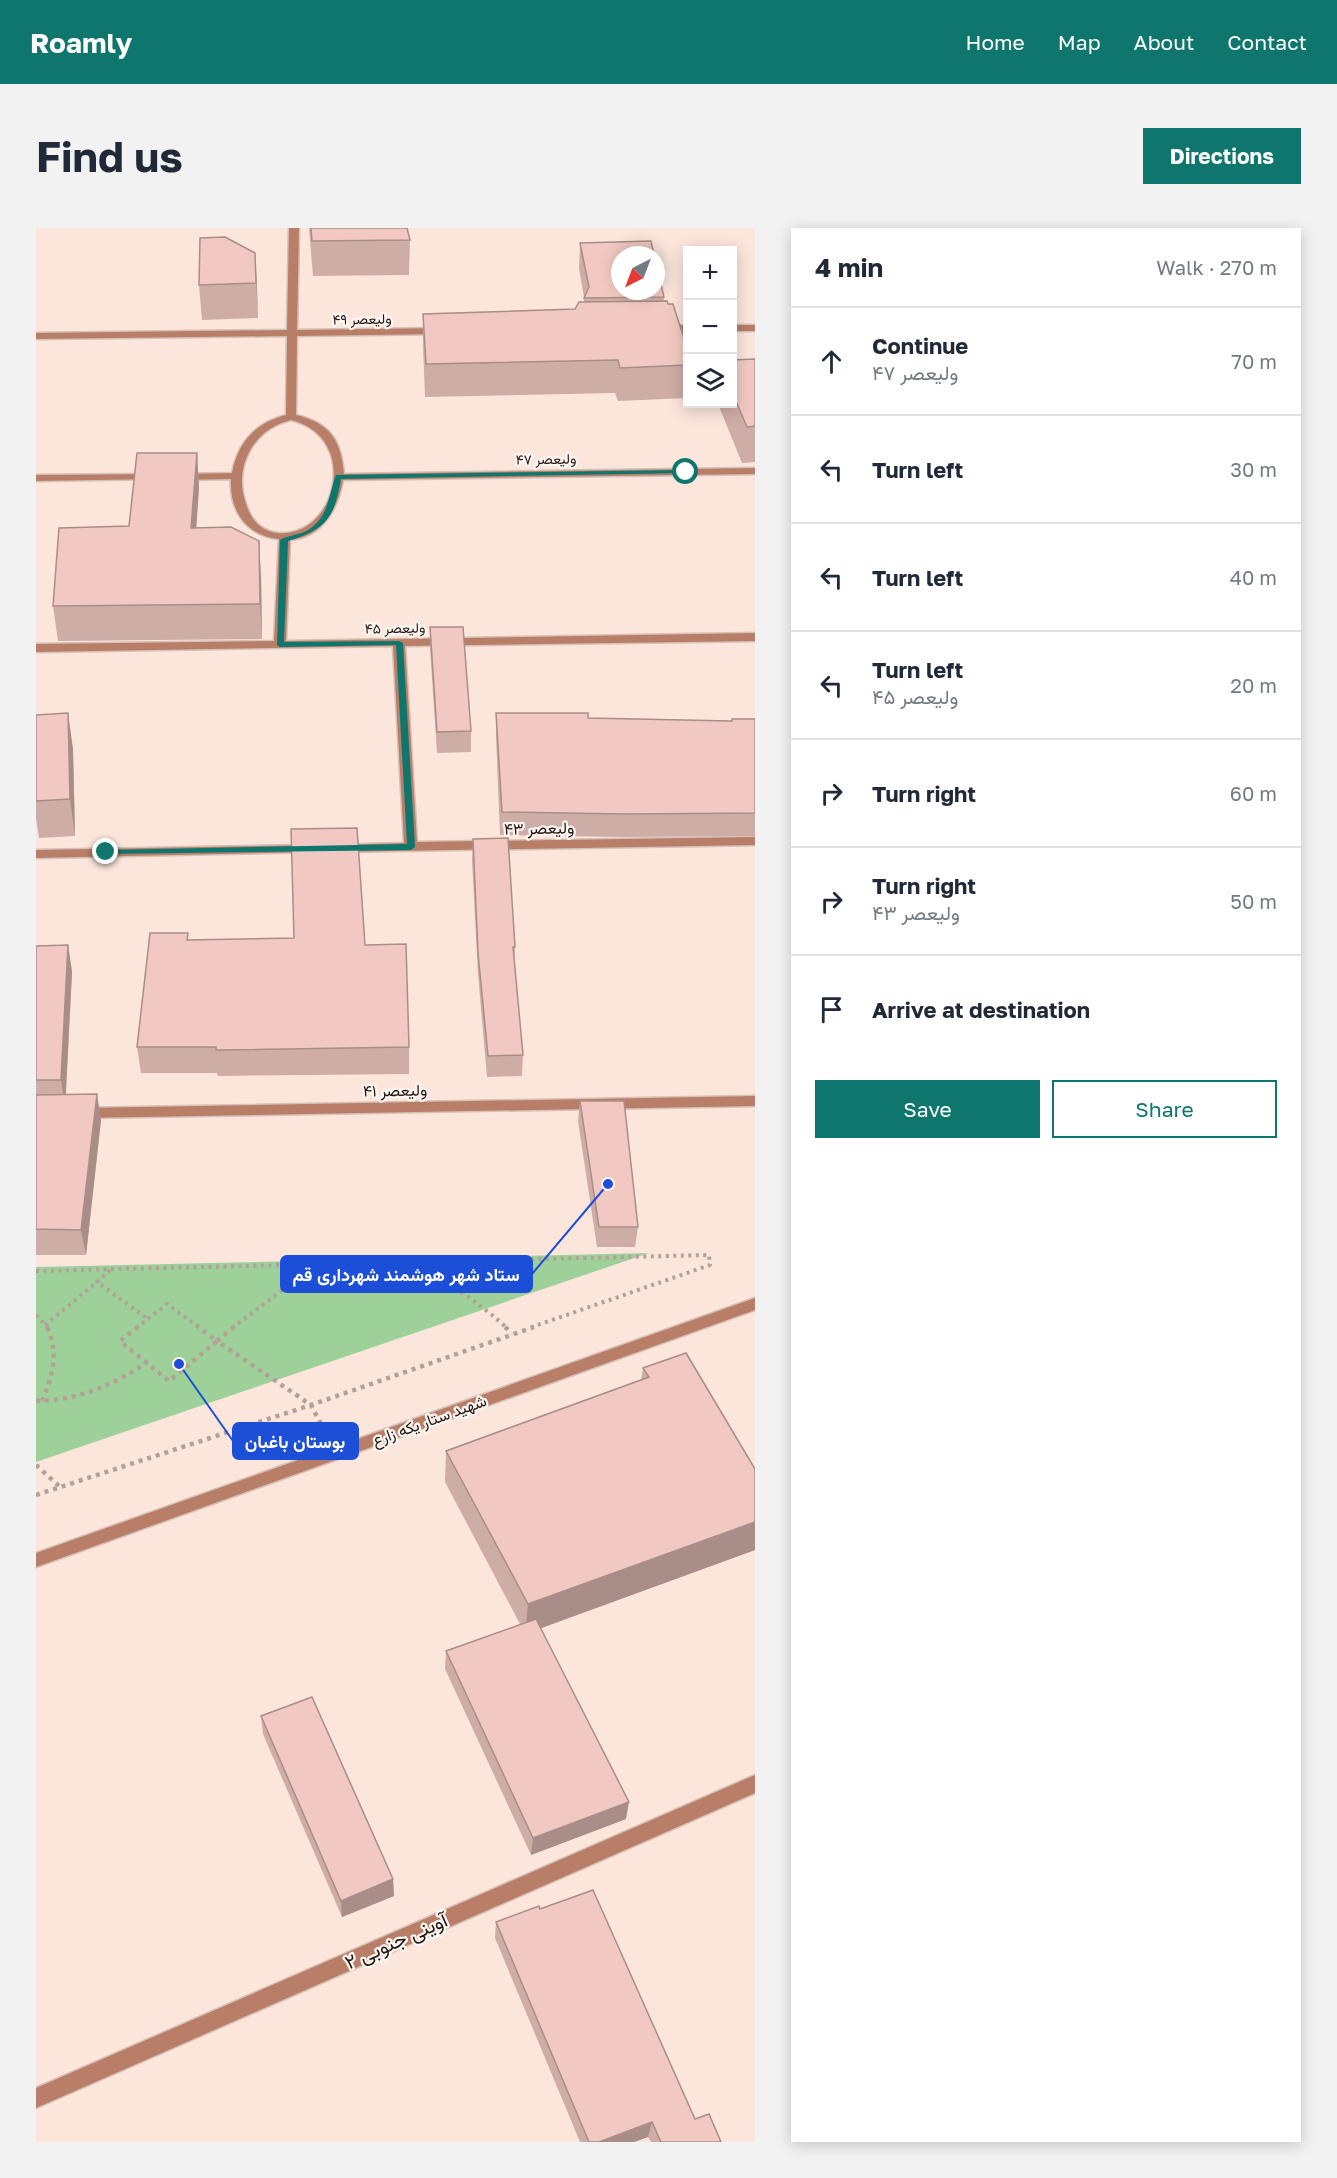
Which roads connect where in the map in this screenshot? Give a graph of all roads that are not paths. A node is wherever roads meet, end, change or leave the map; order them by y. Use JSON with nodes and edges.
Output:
{"nodes":[{"id":1,"x":294,"y":228,"type":"edge"},
{"id":2,"x":683,"y":328,"type":"edge"},
{"id":3,"x":737,"y":328,"type":"edge"},
{"id":4,"x":755,"y":328,"type":"edge"},
{"id":5,"x":651,"y":329,"type":"edge"},
{"id":6,"x":460,"y":331,"type":"edge"},
{"id":7,"x":292,"y":333,"type":"junction"},
{"id":8,"x":36,"y":336,"type":"edge"},
{"id":9,"x":291,"y":417,"type":"junction"},
{"id":10,"x":755,"y":471,"type":"edge"},
{"id":11,"x":237,"y":476,"type":"junction"},
{"id":12,"x":338,"y":477,"type":"junction"},
{"id":13,"x":36,"y":478,"type":"edge"},
{"id":14,"x":284,"y":540,"type":"junction"},
{"id":15,"x":755,"y":637,"type":"edge"},
{"id":16,"x":399,"y":643,"type":"junction"},
{"id":17,"x":280,"y":645,"type":"junction"},
{"id":18,"x":36,"y":648,"type":"edge"},
{"id":19,"x":755,"y":841,"type":"edge"},
{"id":20,"x":411,"y":847,"type":"junction"},
{"id":21,"x":36,"y":854,"type":"edge"},
{"id":22,"x":755,"y":1101,"type":"edge"},
{"id":23,"x":72,"y":1113,"type":"edge"},
{"id":24,"x":755,"y":1304,"type":"edge"},
{"id":25,"x":36,"y":1560,"type":"edge"},
{"id":26,"x":755,"y":1784,"type":"edge"},
{"id":27,"x":36,"y":2098,"type":"edge"}],
"edges":[{"from":1,"to":7,"type":"street"},
{"from":2,"to":5,"type":"street"},
{"from":3,"to":4,"type":"street"},
{"from":6,"to":7,"type":"street","name":"ولیعصر ۴۹"},
{"from":7,"to":8,"type":"street","name":"ولیعصر ۴۹"},
{"from":7,"to":9,"type":"street"},
{"from":9,"to":11,"type":"street"},
{"from":9,"to":12,"type":"street"},
{"from":10,"to":12,"type":"street","name":"ولیعصر ۴۷"},
{"from":11,"to":13,"type":"street"},
{"from":11,"to":14,"type":"street"},
{"from":12,"to":14,"type":"street"},
{"from":14,"to":17,"type":"street"},
{"from":15,"to":16,"type":"street","name":"ولیعصر ۴۵"},
{"from":16,"to":17,"type":"street","name":"ولیعصر ۴۵"},
{"from":16,"to":20,"type":"street"},
{"from":17,"to":18,"type":"street","name":"ولیعصر ۴۵"},
{"from":19,"to":20,"type":"street","name":"ولیعصر ۴۳"},
{"from":20,"to":21,"type":"street","name":"ولیعصر ۴۳"},
{"from":22,"to":23,"type":"street","name":"ولیعصر ۴۱"},
{"from":24,"to":25,"type":"street","name":"شهید ستار یکه زارع"},
{"from":26,"to":27,"type":"street","name":"آوینی جنوبی ۲"}]}
